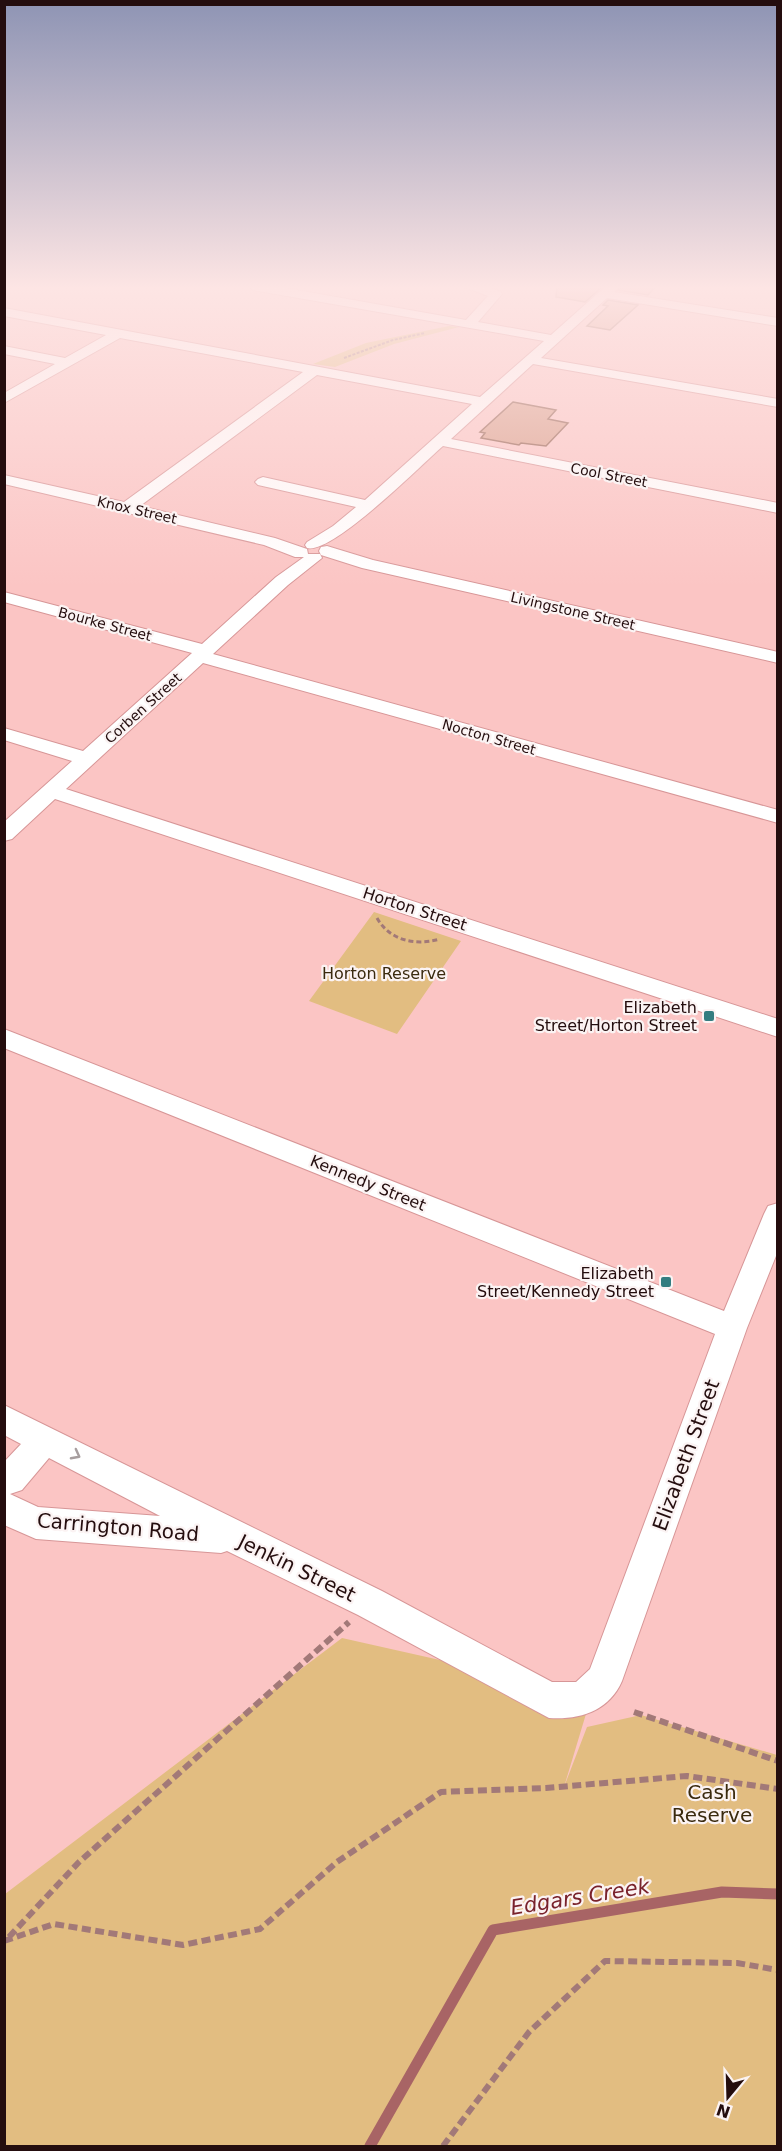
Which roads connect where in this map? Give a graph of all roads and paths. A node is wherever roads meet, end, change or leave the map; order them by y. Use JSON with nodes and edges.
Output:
{"nodes":[{"id":1,"x":26,"y":386,"type":"edge"},
{"id":2,"x":288,"y":386,"type":"edge"},
{"id":3,"x":398,"y":386,"type":"edge"},
{"id":4,"x":500,"y":386,"type":"edge"},
{"id":5,"x":682,"y":386,"type":"edge"},
{"id":6,"x":4,"y":399,"type":"edge"},
{"id":7,"x":482,"y":402,"type":"junction"},
{"id":8,"x":777,"y":403,"type":"edge"},
{"id":9,"x":440,"y":441,"type":"junction"},
{"id":10,"x":4,"y":479,"type":"edge"},
{"id":11,"x":263,"y":482,"type":"dead end"},
{"id":12,"x":368,"y":505,"type":"junction"},
{"id":13,"x":127,"y":508,"type":"junction"},
{"id":14,"x":777,"y":508,"type":"edge"},
{"id":15,"x":314,"y":552,"type":"junction"},
{"id":16,"x":4,"y":597,"type":"edge"},
{"id":17,"x":202,"y":654,"type":"junction"},
{"id":18,"x":777,"y":658,"type":"edge"},
{"id":19,"x":4,"y":734,"type":"edge"},
{"id":20,"x":87,"y":759,"type":"junction"},
{"id":21,"x":52,"y":791,"type":"junction"},
{"id":22,"x":777,"y":817,"type":"edge"},
{"id":23,"x":4,"y":834,"type":"edge"},
{"id":24,"x":374,"y":912,"type":"dead end"},
{"id":25,"x":445,"y":936,"type":"dead end"},
{"id":26,"x":777,"y":1028,"type":"edge"},
{"id":27,"x":4,"y":1038,"type":"edge"},
{"id":28,"x":775,"y":1230,"type":"edge"},
{"id":29,"x":732,"y":1328,"type":"junction"},
{"id":30,"x":4,"y":1419,"type":"edge"},
{"id":31,"x":45,"y":1439,"type":"junction"},
{"id":32,"x":4,"y":1480,"type":"edge"},
{"id":33,"x":4,"y":1508,"type":"edge"},
{"id":34,"x":234,"y":1538,"type":"junction"},
{"id":35,"x":370,"y":1603,"type":"junction"},
{"id":36,"x":592,"y":1694,"type":"joint"},
{"id":37,"x":634,"y":1712,"type":"dead end"},
{"id":38,"x":777,"y":1761,"type":"edge"},
{"id":39,"x":777,"y":1789,"type":"edge"},
{"id":40,"x":7,"y":1939,"type":"edge"},
{"id":41,"x":777,"y":1970,"type":"edge"},
{"id":42,"x":443,"y":2146,"type":"edge"}],
"edges":[{"from":1,"to":6,"type":"street"},
{"from":2,"to":13,"type":"street"},
{"from":3,"to":7,"type":"street"},
{"from":4,"to":7,"type":"street","name":"Corben Street"},
{"from":5,"to":8,"type":"street"},
{"from":7,"to":9,"type":"street","name":"Corben Street"},
{"from":9,"to":12,"type":"street","name":"Corben Street"},
{"from":9,"to":14,"type":"street","name":"Cool Street"},
{"from":10,"to":13,"type":"street","name":"Knox Street"},
{"from":11,"to":12,"type":"street"},
{"from":12,"to":15,"type":"street","name":"Corben Street"},
{"from":13,"to":15,"type":"street","name":"Knox Street"},
{"from":15,"to":17,"type":"street","name":"Corben Street"},
{"from":15,"to":18,"type":"street","name":"Livingstone Street"},
{"from":16,"to":17,"type":"street","name":"Bourke Street"},
{"from":17,"to":20,"type":"street","name":"Corben Street"},
{"from":17,"to":22,"type":"street","name":"Nocton Street"},
{"from":19,"to":20,"type":"street"},
{"from":20,"to":21,"type":"street","name":"Corben Street"},
{"from":21,"to":23,"type":"street","name":"Corben Street"},
{"from":21,"to":26,"type":"street","name":"Horton Street"},
{"from":24,"to":25,"type":"path"},
{"from":27,"to":29,"type":"street","name":"Kennedy Street"},
{"from":28,"to":29,"type":"street","name":"Elizabeth Street"},
{"from":29,"to":36,"type":"street","name":"Elizabeth Street"},
{"from":30,"to":31,"type":"street","name":"Jenkin Street"},
{"from":31,"to":32,"type":"street"},
{"from":31,"to":34,"type":"street","name":"Jenkin Street","one_way":true},
{"from":33,"to":34,"type":"street","name":"Carrington Road"},
{"from":34,"to":35,"type":"street","name":"Jenkin Street"},
{"from":35,"to":36,"type":"street","name":"Jenkin Street"},
{"from":35,"to":40,"type":"path"},
{"from":37,"to":38,"type":"path"},
{"from":39,"to":40,"type":"path"},
{"from":41,"to":42,"type":"path"}]}
